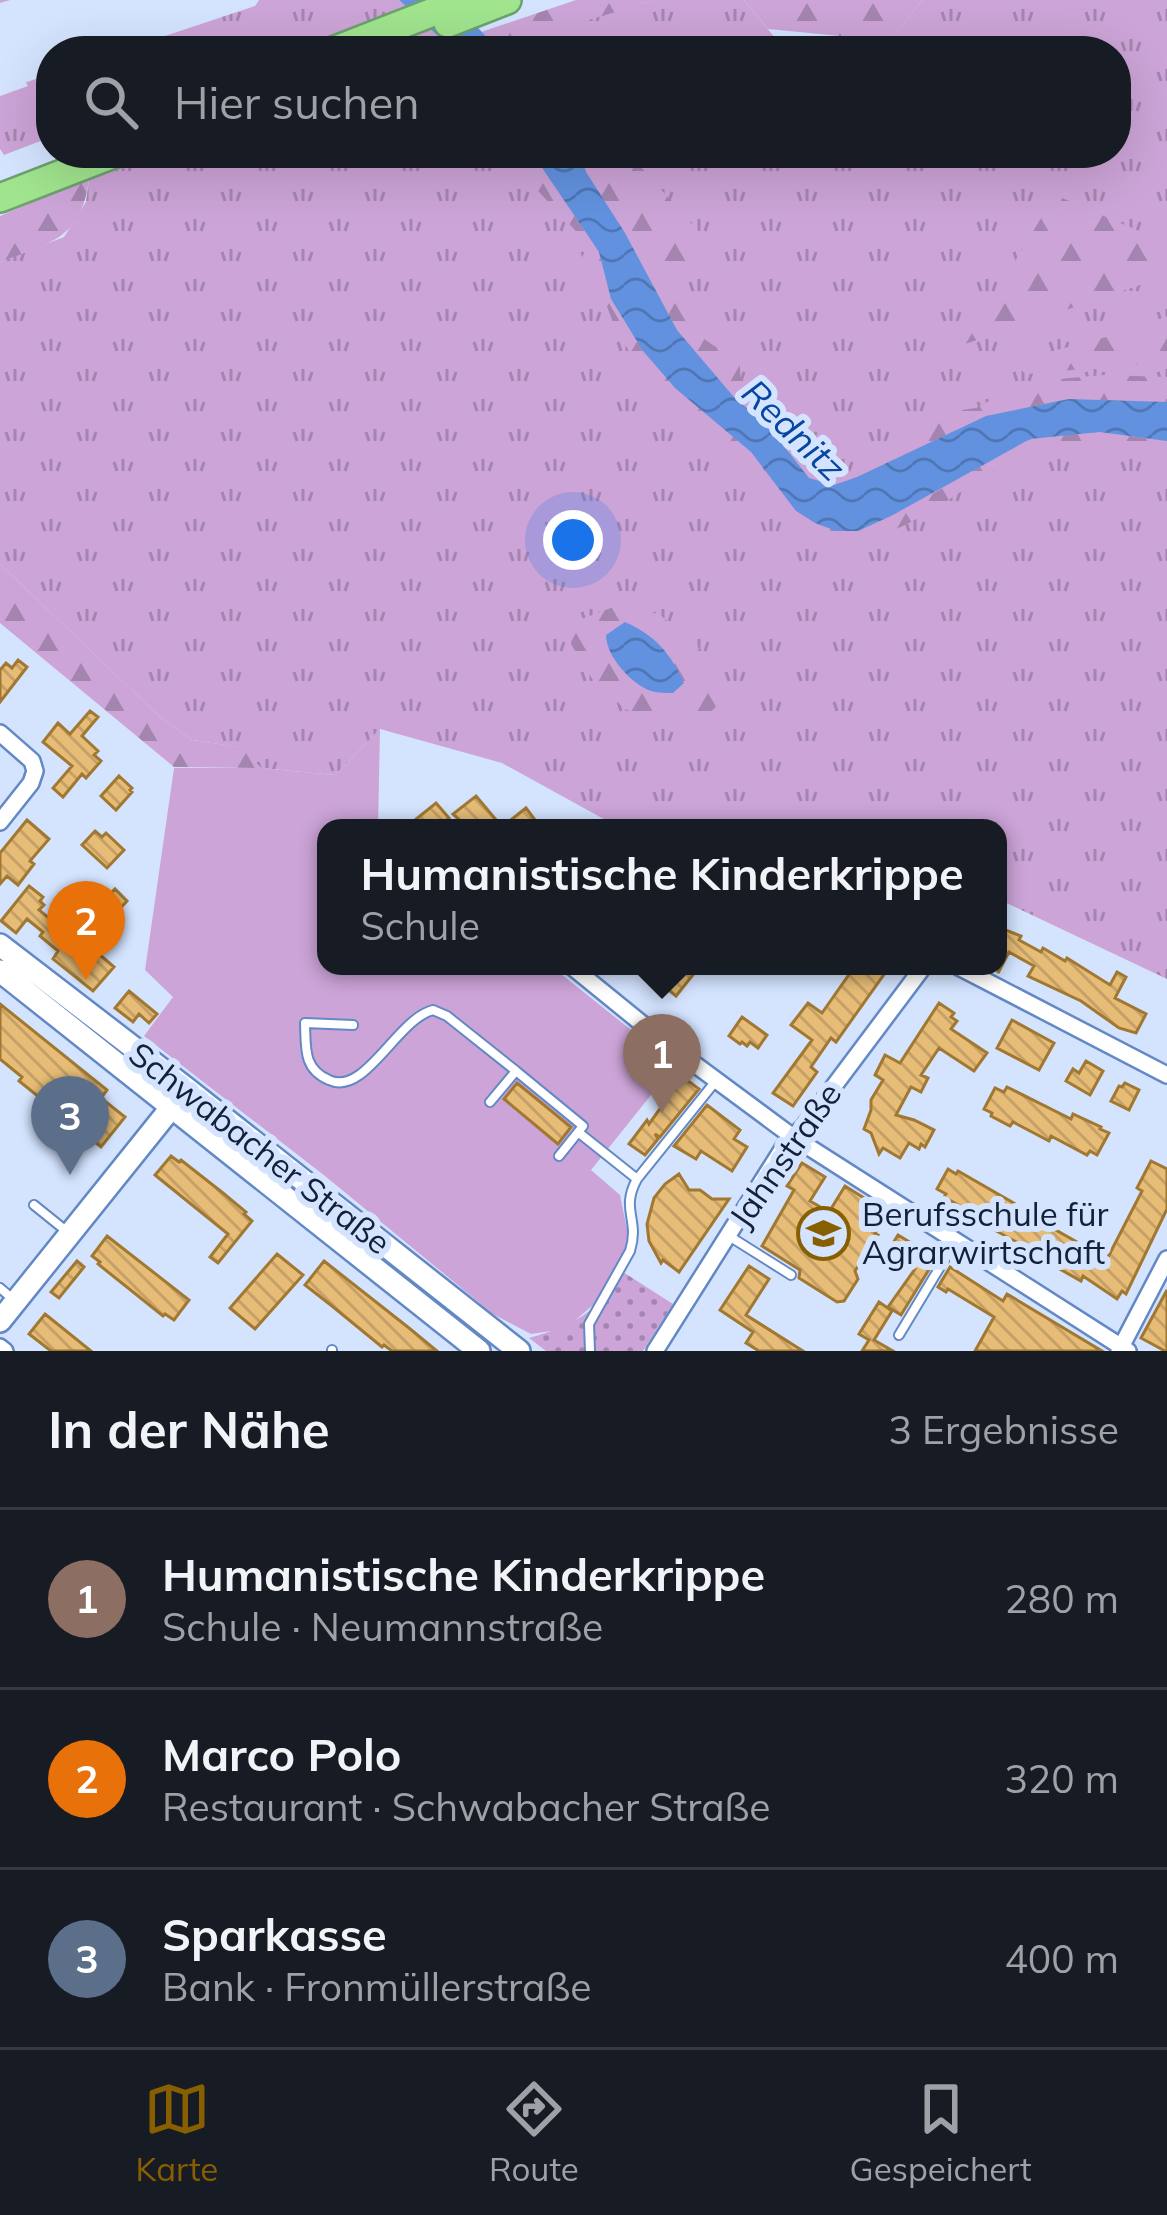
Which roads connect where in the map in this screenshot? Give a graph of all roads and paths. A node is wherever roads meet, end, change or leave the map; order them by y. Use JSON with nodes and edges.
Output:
{"nodes":[{"id":1,"x":464,"y":0,"type":"edge"},
{"id":2,"x":502,"y":2,"type":"edge"},
{"id":3,"x":372,"y":36,"type":"edge"},
{"id":4,"x":415,"y":36,"type":"edge"},
{"id":5,"x":40,"y":168,"type":"edge"},
{"id":6,"x":56,"y":168,"type":"edge"},
{"id":7,"x":0,"y":180,"type":"edge"},
{"id":8,"x":0,"y":198,"type":"edge"},
{"id":9,"x":0,"y":734,"type":"edge"},
{"id":10,"x":0,"y":822,"type":"edge"},
{"id":11,"x":0,"y":945,"type":"edge"},
{"id":12,"x":0,"y":971,"type":"edge"},
{"id":13,"x":582,"y":975,"type":"edge"},
{"id":14,"x":917,"y":975,"type":"edge"},
{"id":15,"x":974,"y":975,"type":"edge"},
{"id":16,"x":353,"y":1025,"type":"dead end"},
{"id":17,"x":515,"y":1071,"type":"junction"},
{"id":18,"x":1167,"y":1075,"type":"edge"},
{"id":19,"x":716,"y":1081,"type":"junction"},
{"id":20,"x":186,"y":1088,"type":"junction"},
{"id":21,"x":490,"y":1102,"type":"dead end"},
{"id":22,"x":172,"y":1106,"type":"junction"},
{"id":23,"x":578,"y":1132,"type":"junction"},
{"id":24,"x":793,"y":1137,"type":"junction"},
{"id":25,"x":559,"y":1156,"type":"dead end"},
{"id":26,"x":638,"y":1179,"type":"junction"},
{"id":27,"x":34,"y":1205,"type":"dead end"},
{"id":28,"x":70,"y":1234,"type":"junction"},
{"id":29,"x":728,"y":1235,"type":"junction"},
{"id":30,"x":956,"y":1241,"type":"junction"},
{"id":31,"x":1167,"y":1259,"type":"edge"},
{"id":32,"x":791,"y":1275,"type":"dead end"},
{"id":33,"x":8,"y":1295,"type":"edge"},
{"id":34,"x":0,"y":1321,"type":"edge"},
{"id":35,"x":899,"y":1335,"type":"dead end"},
{"id":36,"x":1123,"y":1350,"type":"edge"},
{"id":37,"x":479,"y":1351,"type":"edge"},
{"id":38,"x":519,"y":1351,"type":"edge"},
{"id":39,"x":590,"y":1351,"type":"edge"},
{"id":40,"x":655,"y":1351,"type":"edge"}],
"edges":[{"from":1,"to":3,"type":"highway"},
{"from":2,"to":4,"type":"highway"},
{"from":5,"to":7,"type":"highway"},
{"from":6,"to":8,"type":"highway"},
{"from":9,"to":10,"type":"street"},
{"from":11,"to":20,"type":"main road","name":"Schwabacher Straße"},
{"from":12,"to":22,"type":"main road","name":"Schwabacher Straße"},
{"from":13,"to":19,"type":"street"},
{"from":14,"to":24,"type":"street","name":"Jahnstraße"},
{"from":15,"to":18,"type":"street"},
{"from":16,"to":17,"type":"lane"},
{"from":17,"to":21,"type":"lane"},
{"from":17,"to":23,"type":"lane"},
{"from":19,"to":24,"type":"street"},
{"from":19,"to":26,"type":"lane"},
{"from":20,"to":22,"type":"main road"},
{"from":20,"to":38,"type":"main road","name":"Schwabacher Straße"},
{"from":22,"to":28,"type":"main road"},
{"from":22,"to":37,"type":"main road","name":"Schwabacher Straße"},
{"from":23,"to":25,"type":"lane"},
{"from":23,"to":26,"type":"lane"},
{"from":24,"to":29,"type":"street","name":"Jahnstraße"},
{"from":24,"to":30,"type":"street"},
{"from":26,"to":39,"type":"lane"},
{"from":27,"to":28,"type":"lane"},
{"from":28,"to":33,"type":"main road"},
{"from":29,"to":32,"type":"lane"},
{"from":29,"to":40,"type":"street","name":"Jahnstraße"},
{"from":30,"to":35,"type":"lane"},
{"from":30,"to":36,"type":"street"},
{"from":31,"to":36,"type":"street"},
{"from":33,"to":34,"type":"main road"}]}
